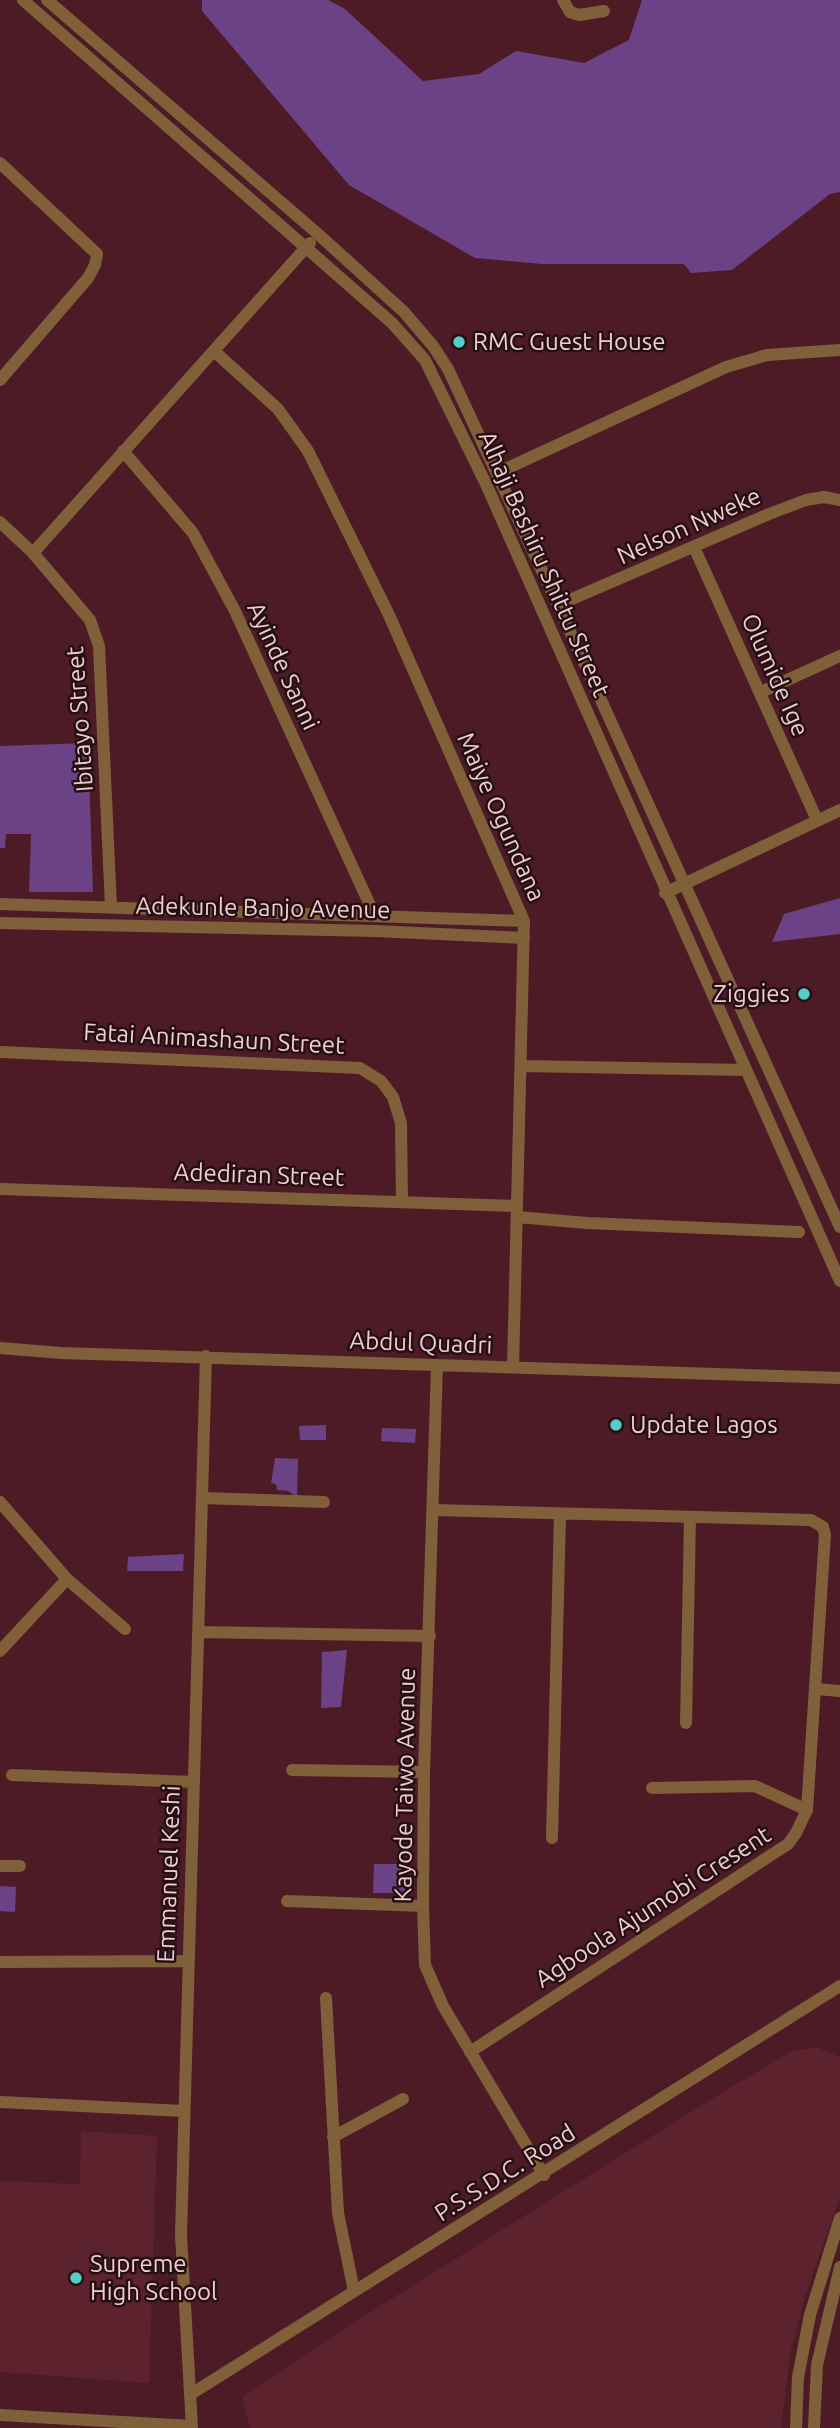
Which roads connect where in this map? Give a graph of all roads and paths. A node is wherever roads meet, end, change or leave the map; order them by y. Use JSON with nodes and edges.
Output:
{"nodes":[{"id":1,"x":23,"y":0,"type":"edge"},
{"id":2,"x":48,"y":0,"type":"edge"},
{"id":3,"x":563,"y":0,"type":"edge"},
{"id":4,"x":604,"y":11,"type":"dead end"},
{"id":5,"x":2,"y":170,"type":"edge"},
{"id":6,"x":318,"y":234,"type":"junction"},
{"id":7,"x":306,"y":247,"type":"junction"},
{"id":8,"x":840,"y":350,"type":"edge"},
{"id":9,"x":215,"y":352,"type":"junction"},
{"id":10,"x":0,"y":380,"type":"edge"},
{"id":11,"x":123,"y":451,"type":"junction"},
{"id":12,"x":497,"y":473,"type":"junction"},
{"id":13,"x":840,"y":500,"type":"edge"},
{"id":14,"x":0,"y":522,"type":"edge"},
{"id":15,"x":694,"y":547,"type":"junction"},
{"id":16,"x":33,"y":553,"type":"junction"},
{"id":17,"x":558,"y":605,"type":"junction"},
{"id":18,"x":840,"y":656,"type":"edge"},
{"id":19,"x":761,"y":692,"type":"junction"},
{"id":20,"x":840,"y":810,"type":"edge"},
{"id":21,"x":817,"y":820,"type":"junction"},
{"id":22,"x":684,"y":883,"type":"junction"},
{"id":23,"x":665,"y":892,"type":"junction"},
{"id":24,"x":0,"y":904,"type":"edge"},
{"id":25,"x":111,"y":907,"type":"junction"},
{"id":26,"x":375,"y":916,"type":"junction"},
{"id":27,"x":524,"y":921,"type":"junction"},
{"id":28,"x":0,"y":923,"type":"edge"},
{"id":29,"x":524,"y":938,"type":"junction"},
{"id":30,"x":0,"y":1052,"type":"edge"},
{"id":31,"x":521,"y":1066,"type":"junction"},
{"id":32,"x":746,"y":1070,"type":"junction"},
{"id":33,"x":0,"y":1189,"type":"edge"},
{"id":34,"x":834,"y":1199,"type":"edge"},
{"id":35,"x":402,"y":1201,"type":"junction"},
{"id":36,"x":517,"y":1211,"type":"junction"},
{"id":37,"x":840,"y":1227,"type":"edge"},
{"id":38,"x":799,"y":1232,"type":"dead end"},
{"id":39,"x":840,"y":1281,"type":"edge"},
{"id":40,"x":0,"y":1348,"type":"edge"},
{"id":41,"x":206,"y":1356,"type":"junction"},
{"id":42,"x":437,"y":1365,"type":"junction"},
{"id":43,"x":513,"y":1367,"type":"junction"},
{"id":44,"x":840,"y":1378,"type":"edge"},
{"id":45,"x":202,"y":1498,"type":"junction"},
{"id":46,"x":0,"y":1502,"type":"edge"},
{"id":47,"x":324,"y":1502,"type":"dead end"},
{"id":48,"x":434,"y":1510,"type":"junction"},
{"id":49,"x":561,"y":1514,"type":"junction"},
{"id":50,"x":690,"y":1517,"type":"junction"},
{"id":51,"x":67,"y":1580,"type":"junction"},
{"id":52,"x":125,"y":1629,"type":"dead end"},
{"id":53,"x":199,"y":1632,"type":"junction"},
{"id":54,"x":430,"y":1636,"type":"junction"},
{"id":55,"x":0,"y":1651,"type":"edge"},
{"id":56,"x":817,"y":1689,"type":"junction"},
{"id":57,"x":840,"y":1691,"type":"edge"},
{"id":58,"x":687,"y":1723,"type":"dead end"},
{"id":59,"x":292,"y":1770,"type":"dead end"},
{"id":60,"x":425,"y":1772,"type":"junction"},
{"id":61,"x":12,"y":1775,"type":"dead end"},
{"id":62,"x":192,"y":1782,"type":"junction"},
{"id":63,"x":652,"y":1788,"type":"dead end"},
{"id":64,"x":807,"y":1810,"type":"junction"},
{"id":65,"x":552,"y":1838,"type":"dead end"},
{"id":66,"x":0,"y":1866,"type":"edge"},
{"id":67,"x":20,"y":1866,"type":"dead end"},
{"id":68,"x":287,"y":1901,"type":"dead end"},
{"id":69,"x":422,"y":1906,"type":"junction"},
{"id":70,"x":187,"y":1961,"type":"junction"},
{"id":71,"x":0,"y":1962,"type":"edge"},
{"id":72,"x":840,"y":1986,"type":"edge"},
{"id":73,"x":326,"y":1998,"type":"dead end"},
{"id":74,"x":470,"y":2052,"type":"junction"},
{"id":75,"x":402,"y":2099,"type":"dead end"},
{"id":76,"x":0,"y":2102,"type":"edge"},
{"id":77,"x":183,"y":2111,"type":"junction"},
{"id":78,"x":333,"y":2137,"type":"junction"},
{"id":79,"x":544,"y":2175,"type":"junction"},
{"id":80,"x":840,"y":2218,"type":"edge"},
{"id":81,"x":836,"y":2241,"type":"edge"},
{"id":82,"x":840,"y":2267,"type":"edge"},
{"id":83,"x":354,"y":2291,"type":"junction"},
{"id":84,"x":191,"y":2394,"type":"junction"},
{"id":85,"x":0,"y":2415,"type":"edge"},
{"id":86,"x":192,"y":2427,"type":"edge"},
{"id":87,"x":796,"y":2428,"type":"edge"},
{"id":88,"x":814,"y":2428,"type":"edge"}],
"edges":[{"from":1,"to":7,"type":"street","name":"Alhaji Bashiru Shittu Street"},
{"from":2,"to":6,"type":"street","name":"Alhaji Bashiru Shittu Street"},
{"from":3,"to":4,"type":"street"},
{"from":5,"to":10,"type":"street"},
{"from":6,"to":7,"type":"street"},
{"from":6,"to":12,"type":"street","name":"Alhaji Bashiru Shittu Street"},
{"from":7,"to":9,"type":"street"},
{"from":7,"to":23,"type":"street","name":"Alhaji Bashiru Shittu Street"},
{"from":8,"to":12,"type":"street"},
{"from":9,"to":11,"type":"street"},
{"from":9,"to":27,"type":"street","name":"Maiye Ogundana"},
{"from":11,"to":16,"type":"street"},
{"from":11,"to":26,"type":"street","name":"Ayinde Sanni"},
{"from":12,"to":17,"type":"street","name":"Alhaji Bashiru Shittu Street"},
{"from":13,"to":15,"type":"street","name":"Nelson Nweke"},
{"from":14,"to":16,"type":"street","name":"Ibitayo Street"},
{"from":15,"to":17,"type":"street","name":"Nelson Nweke"},
{"from":15,"to":19,"type":"street","name":"Olumide Ige"},
{"from":16,"to":25,"type":"street","name":"Ibitayo Street"},
{"from":17,"to":22,"type":"street","name":"Alhaji Bashiru Shittu Street"},
{"from":18,"to":19,"type":"street"},
{"from":19,"to":21,"type":"street","name":"Olumide Ige"},
{"from":20,"to":21,"type":"street"},
{"from":21,"to":22,"type":"street"},
{"from":22,"to":23,"type":"street"},
{"from":22,"to":34,"type":"street","name":"Alhaji Bashiru Shittu Street"},
{"from":23,"to":32,"type":"street","name":"Alhaji Bashiru Shittu Street"},
{"from":24,"to":25,"type":"street","name":"Adekunle Banjo Avenue"},
{"from":25,"to":26,"type":"street","name":"Adekunle Banjo Avenue"},
{"from":26,"to":27,"type":"street","name":"Adekunle Banjo Avenue"},
{"from":27,"to":29,"type":"street","name":"Maiye Ogundana"},
{"from":28,"to":29,"type":"street","name":"Adekunle Banjo Avenue"},
{"from":29,"to":31,"type":"street","name":"Maiye Ogundana"},
{"from":30,"to":35,"type":"street","name":"Fatai Animashaun Street"},
{"from":31,"to":32,"type":"street"},
{"from":31,"to":36,"type":"street","name":"Maiye Ogundana"},
{"from":32,"to":39,"type":"street","name":"Alhaji Bashiru Shittu Street"},
{"from":33,"to":35,"type":"street","name":"Adediran Street"},
{"from":34,"to":37,"type":"street","name":"Alhaji Bashiru Shittu Street"},
{"from":35,"to":36,"type":"street","name":"Adediran Street"},
{"from":36,"to":38,"type":"street","name":"Adediran Street"},
{"from":36,"to":43,"type":"street","name":"Maiye Ogundana"},
{"from":40,"to":41,"type":"street","name":"Abdul Quadri"},
{"from":41,"to":42,"type":"street","name":"Abdul Quadri"},
{"from":41,"to":45,"type":"street","name":"Emmanuel Keshi"},
{"from":42,"to":43,"type":"street","name":"Abdul Quadri"},
{"from":42,"to":48,"type":"street","name":"Kayode Taiwo Avenue"},
{"from":43,"to":44,"type":"street","name":"Abdul Quadri"},
{"from":45,"to":47,"type":"street"},
{"from":45,"to":53,"type":"street","name":"Emmanuel Keshi"},
{"from":46,"to":51,"type":"street"},
{"from":48,"to":49,"type":"street","name":"Agboola Ajumobi Cresent"},
{"from":48,"to":54,"type":"street","name":"Kayode Taiwo Avenue"},
{"from":49,"to":50,"type":"street","name":"Agboola Ajumobi Cresent"},
{"from":49,"to":65,"type":"street"},
{"from":50,"to":56,"type":"street","name":"Agboola Ajumobi Cresent"},
{"from":50,"to":58,"type":"street"},
{"from":51,"to":52,"type":"street"},
{"from":51,"to":55,"type":"street"},
{"from":53,"to":54,"type":"street"},
{"from":53,"to":62,"type":"street","name":"Emmanuel Keshi"},
{"from":54,"to":60,"type":"street","name":"Kayode Taiwo Avenue"},
{"from":56,"to":57,"type":"street"},
{"from":56,"to":64,"type":"street","name":"Agboola Ajumobi Cresent"},
{"from":59,"to":60,"type":"street"},
{"from":60,"to":69,"type":"street","name":"Kayode Taiwo Avenue"},
{"from":61,"to":62,"type":"street"},
{"from":62,"to":70,"type":"street","name":"Emmanuel Keshi"},
{"from":63,"to":64,"type":"street"},
{"from":64,"to":74,"type":"street","name":"Agboola Ajumobi Cresent"},
{"from":66,"to":67,"type":"street"},
{"from":68,"to":69,"type":"street"},
{"from":69,"to":74,"type":"street","name":"Kayode Taiwo Avenue"},
{"from":70,"to":71,"type":"street"},
{"from":70,"to":77,"type":"street","name":"Emmanuel Keshi"},
{"from":72,"to":79,"type":"street","name":"P.S.S.D.C. Road"},
{"from":73,"to":78,"type":"street"},
{"from":74,"to":79,"type":"street","name":"Kayode Taiwo Avenue"},
{"from":75,"to":78,"type":"street"},
{"from":76,"to":77,"type":"street"},
{"from":77,"to":84,"type":"street","name":"Emmanuel Keshi"},
{"from":78,"to":83,"type":"street"},
{"from":79,"to":83,"type":"street","name":"P.S.S.D.C. Road"},
{"from":80,"to":81,"type":"street"},
{"from":81,"to":87,"type":"street"},
{"from":82,"to":88,"type":"street"},
{"from":83,"to":84,"type":"street","name":"P.S.S.D.C. Road"},
{"from":84,"to":86,"type":"street","name":"Emmanuel Keshi"},
{"from":85,"to":86,"type":"street"}]}
